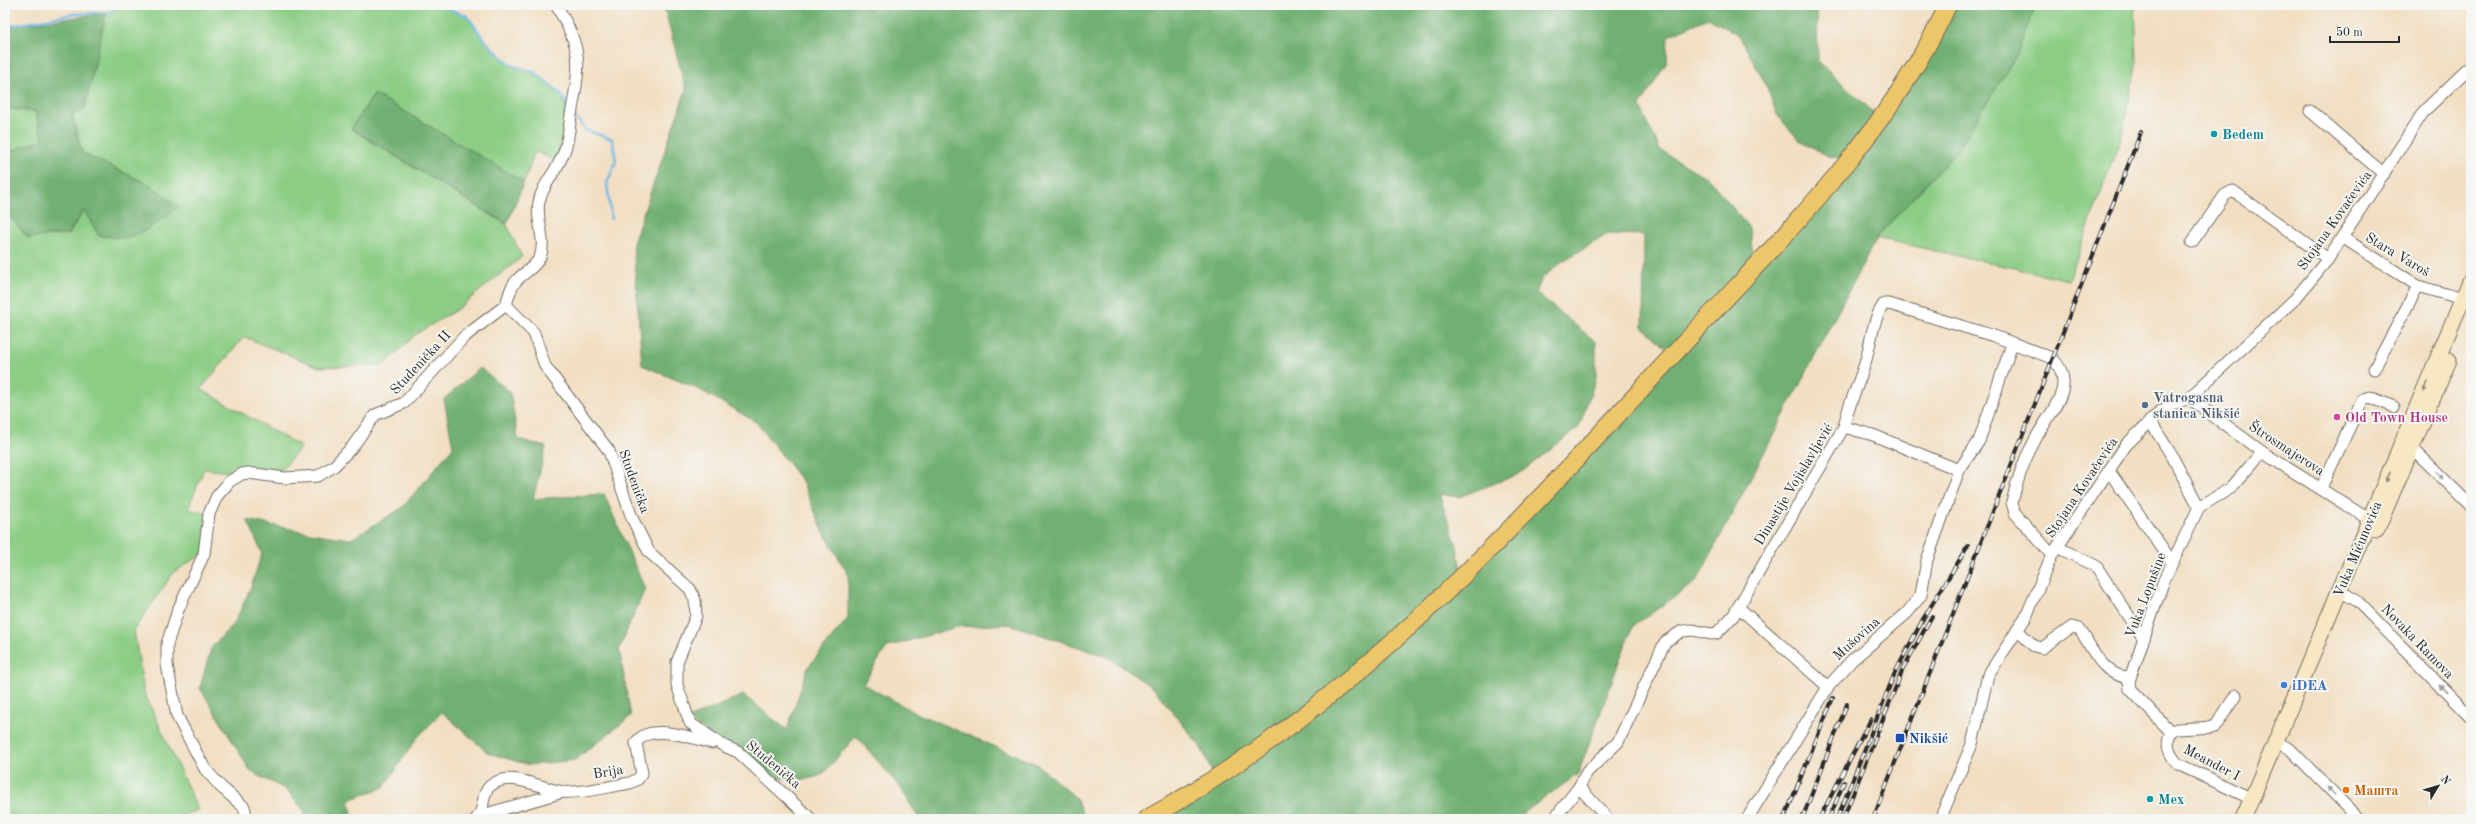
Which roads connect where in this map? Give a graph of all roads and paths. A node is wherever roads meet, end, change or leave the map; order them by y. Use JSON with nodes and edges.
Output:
{"nodes":[{"id":1,"x":556,"y":5,"type":"edge"},
{"id":2,"x":1948,"y":5,"type":"edge"},
{"id":3,"x":2471,"y":66,"type":"edge"},
{"id":4,"x":2310,"y":112,"type":"dead end"},
{"id":5,"x":2384,"y":174,"type":"junction"},
{"id":6,"x":2342,"y":237,"type":"junction"},
{"id":7,"x":2192,"y":242,"type":"dead end"},
{"id":8,"x":2328,"y":259,"type":"junction"},
{"id":9,"x":2471,"y":279,"type":"edge"},
{"id":10,"x":2418,"y":286,"type":"junction"},
{"id":11,"x":2468,"y":302,"type":"edge"},
{"id":12,"x":506,"y":305,"type":"junction"},
{"id":13,"x":2012,"y":344,"type":"junction"},
{"id":14,"x":2374,"y":370,"type":"dead end"},
{"id":15,"x":2189,"y":398,"type":"junction"},
{"id":16,"x":2394,"y":407,"type":"dead end"},
{"id":17,"x":2150,"y":421,"type":"junction"},
{"id":18,"x":1844,"y":427,"type":"junction"},
{"id":19,"x":2409,"y":444,"type":"junction"},
{"id":20,"x":2262,"y":452,"type":"junction"},
{"id":21,"x":1959,"y":470,"type":"junction"},
{"id":22,"x":2109,"y":471,"type":"junction"},
{"id":23,"x":2321,"y":488,"type":"junction"},
{"id":24,"x":2471,"y":506,"type":"edge"},
{"id":25,"x":2199,"y":507,"type":"junction"},
{"id":26,"x":2370,"y":520,"type":"junction"},
{"id":27,"x":2056,"y":551,"type":"junction"},
{"id":28,"x":2172,"y":562,"type":"junction"},
{"id":29,"x":2344,"y":592,"type":"junction"},
{"id":30,"x":1738,"y":607,"type":"junction"},
{"id":31,"x":2017,"y":630,"type":"junction"},
{"id":32,"x":2144,"y":639,"type":"junction"},
{"id":33,"x":2130,"y":677,"type":"junction"},
{"id":34,"x":1828,"y":687,"type":"junction"},
{"id":35,"x":2236,"y":695,"type":"dead end"},
{"id":36,"x":2471,"y":717,"type":"edge"},
{"id":37,"x":2171,"y":732,"type":"junction"},
{"id":38,"x":2280,"y":744,"type":"junction"},
{"id":39,"x":724,"y":746,"type":"junction"},
{"id":40,"x":1579,"y":787,"type":"junction"},
{"id":41,"x":563,"y":792,"type":"junction"},
{"id":42,"x":2252,"y":799,"type":"junction"},
{"id":43,"x":478,"y":818,"type":"edge"},
{"id":44,"x":247,"y":819,"type":"edge"},
{"id":45,"x":811,"y":819,"type":"edge"},
{"id":46,"x":1146,"y":819,"type":"edge"},
{"id":47,"x":1554,"y":819,"type":"edge"},
{"id":48,"x":1608,"y":819,"type":"edge"},
{"id":49,"x":1747,"y":819,"type":"edge"},
{"id":50,"x":1940,"y":819,"type":"edge"},
{"id":51,"x":2243,"y":819,"type":"edge"},
{"id":52,"x":2254,"y":819,"type":"edge"},
{"id":53,"x":2358,"y":819,"type":"edge"}],
"edges":[{"from":1,"to":12,"type":"street"},
{"from":2,"to":46,"type":"main road"},
{"from":3,"to":5,"type":"street","name":"Stojana Kovačevića"},
{"from":4,"to":5,"type":"street"},
{"from":5,"to":6,"type":"street","name":"Stojana Kovačevića"},
{"from":6,"to":8,"type":"street","name":"Stojana Kovačevića"},
{"from":6,"to":10,"type":"street","name":"Stara Varoš"},
{"from":7,"to":8,"type":"street"},
{"from":8,"to":15,"type":"street","name":"Stojana Kovačevića"},
{"from":9,"to":11,"type":"main road","name":"Vuka Mićunovića"},
{"from":10,"to":11,"type":"street","name":"Stara Varoš"},
{"from":10,"to":14,"type":"street"},
{"from":11,"to":19,"type":"main road","name":"Vuka Mićunovića"},
{"from":12,"to":39,"type":"street","name":"Studenička"},
{"from":12,"to":44,"type":"street","name":"Studenička II"},
{"from":13,"to":18,"type":"street"},
{"from":13,"to":21,"type":"street"},
{"from":13,"to":27,"type":"street"},
{"from":15,"to":17,"type":"street","name":"Stojana Kovačevića"},
{"from":15,"to":20,"type":"street","name":"Štrosmajerova"},
{"from":16,"to":23,"type":"street"},
{"from":17,"to":22,"type":"street","name":"Stojana Kovačevića"},
{"from":17,"to":25,"type":"street"},
{"from":18,"to":21,"type":"street","name":"Dinastije Vojislavljević"},
{"from":18,"to":30,"type":"street","name":"Dinastije Vojislavljević"},
{"from":19,"to":24,"type":"street","one_way":true},
{"from":19,"to":26,"type":"main road","name":"Vuka Mićunovića","one_way":true},
{"from":19,"to":29,"type":"main road","name":"Vuka Mićunovića"},
{"from":20,"to":23,"type":"street","name":"Štrosmajerova"},
{"from":20,"to":25,"type":"street"},
{"from":21,"to":34,"type":"street","name":"Mušovina"},
{"from":22,"to":27,"type":"street","name":"Stojana Kovačevića"},
{"from":22,"to":28,"type":"street"},
{"from":23,"to":26,"type":"street","name":"Štrosmajerova"},
{"from":25,"to":28,"type":"street","name":"Vuka Lopušine"},
{"from":26,"to":29,"type":"main road","name":"Vuka Mićunovića"},
{"from":27,"to":31,"type":"street","name":"Stojana Kovačevića"},
{"from":27,"to":32,"type":"street"},
{"from":28,"to":32,"type":"street","name":"Vuka Lopušine"},
{"from":36,"to":29,"type":"street","name":"Novaka Ramova","one_way":true},
{"from":29,"to":38,"type":"main road","name":"Vuka Mićunovića"},
{"from":30,"to":34,"type":"street"},
{"from":30,"to":40,"type":"street","name":"Dinastije Vojislavljević"},
{"from":31,"to":33,"type":"street"},
{"from":31,"to":50,"type":"street","name":"Stojana Kovačevića"},
{"from":32,"to":33,"type":"street","name":"Vuka Lopušine"},
{"from":33,"to":37,"type":"street"},
{"from":34,"to":49,"type":"street","name":"Mušovina"},
{"from":35,"to":37,"type":"street","name":"Meander I"},
{"from":37,"to":42,"type":"street","name":"Meander I"},
{"from":38,"to":42,"type":"main road","name":"Vuka Mićunovića"},
{"from":38,"to":52,"type":"main road","name":"Vuka Mićunovića"},
{"from":53,"to":38,"type":"street","one_way":true},
{"from":39,"to":41,"type":"street","name":"Brija"},
{"from":39,"to":45,"type":"street","name":"Studenička"},
{"from":40,"to":47,"type":"street"},
{"from":40,"to":48,"type":"street"},
{"from":41,"to":43,"type":"street"},
{"from":41,"to":43,"type":"street","name":"Brija"},
{"from":42,"to":51,"type":"main road","name":"Vuka Mićunovića"}]}
